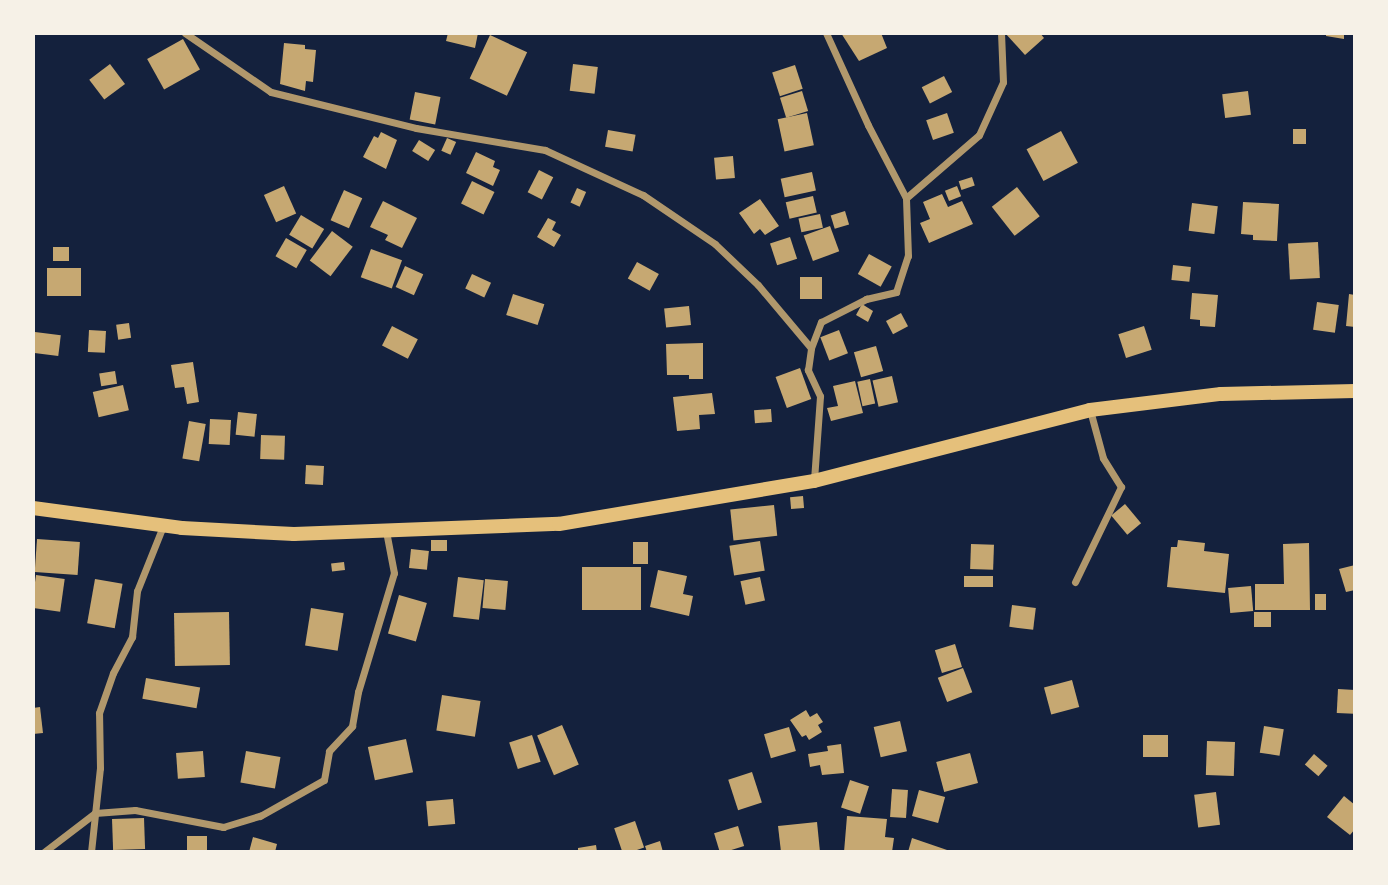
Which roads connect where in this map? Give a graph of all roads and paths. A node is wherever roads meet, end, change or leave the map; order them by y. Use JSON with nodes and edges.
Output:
{"nodes":[{"id":1,"x":185,"y":33,"type":"edge"},
{"id":2,"x":826,"y":33,"type":"edge"},
{"id":3,"x":1001,"y":33,"type":"edge"},
{"id":4,"x":906,"y":198,"type":"junction"},
{"id":5,"x":811,"y":348,"type":"junction"},
{"id":6,"x":1355,"y":391,"type":"edge"},
{"id":7,"x":1090,"y":410,"type":"junction"},
{"id":8,"x":814,"y":481,"type":"junction"},
{"id":9,"x":33,"y":508,"type":"edge"},
{"id":10,"x":163,"y":526,"type":"junction"},
{"id":11,"x":386,"y":531,"type":"junction"},
{"id":12,"x":1074,"y":582,"type":"dead end"},
{"id":13,"x":95,"y":813,"type":"junction"},
{"id":14,"x":44,"y":852,"type":"edge"},
{"id":15,"x":90,"y":852,"type":"edge"}],
"edges":[{"from":1,"to":5,"type":"street"},
{"from":2,"to":4,"type":"street"},
{"from":3,"to":4,"type":"street"},
{"from":4,"to":5,"type":"street"},
{"from":5,"to":8,"type":"street"},
{"from":6,"to":7,"type":"highway"},
{"from":7,"to":8,"type":"highway"},
{"from":7,"to":12,"type":"street"},
{"from":8,"to":11,"type":"highway"},
{"from":9,"to":10,"type":"highway"},
{"from":10,"to":11,"type":"highway"},
{"from":10,"to":13,"type":"street"},
{"from":11,"to":13,"type":"street"},
{"from":13,"to":14,"type":"street"},
{"from":13,"to":15,"type":"street"}]}
